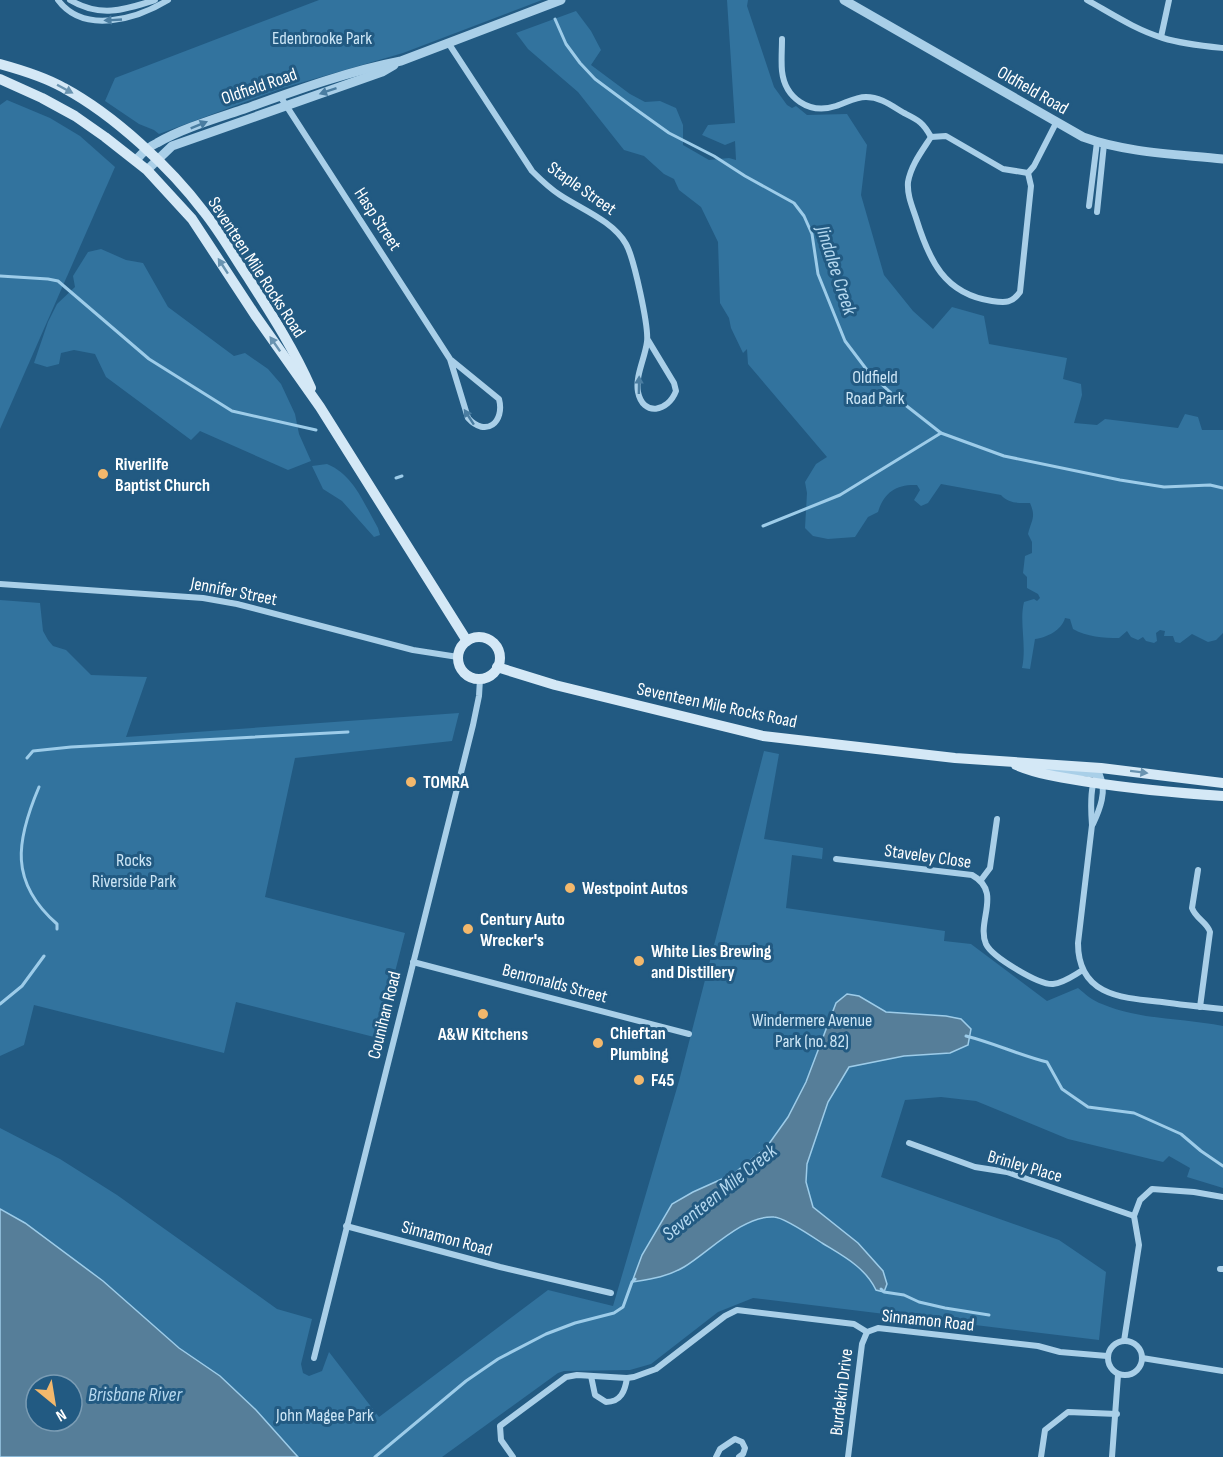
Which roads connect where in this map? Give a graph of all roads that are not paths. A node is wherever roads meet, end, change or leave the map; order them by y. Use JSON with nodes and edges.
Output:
{"nodes":[{"id":1,"x":58,"y":0,"type":"edge"},
{"id":2,"x":70,"y":0,"type":"edge"},
{"id":3,"x":155,"y":0,"type":"edge"},
{"id":4,"x":168,"y":0,"type":"edge"},
{"id":5,"x":561,"y":0,"type":"edge"},
{"id":6,"x":844,"y":0,"type":"edge"},
{"id":7,"x":1088,"y":0,"type":"edge"},
{"id":8,"x":1169,"y":0,"type":"edge"},
{"id":9,"x":1161,"y":38,"type":"junction"},
{"id":10,"x":782,"y":39,"type":"dead end"},
{"id":11,"x":449,"y":44,"type":"junction"},
{"id":12,"x":1223,"y":48,"type":"edge"},
{"id":13,"x":401,"y":61,"type":"junction"},
{"id":14,"x":0,"y":64,"type":"edge"},
{"id":15,"x":0,"y":79,"type":"edge"},
{"id":16,"x":280,"y":96,"type":"junction"},
{"id":17,"x":287,"y":106,"type":"junction"},
{"id":18,"x":1056,"y":123,"type":"junction"},
{"id":19,"x":931,"y":136,"type":"junction"},
{"id":20,"x":1100,"y":143,"type":"junction"},
{"id":21,"x":146,"y":149,"type":"junction"},
{"id":22,"x":157,"y":159,"type":"junction"},
{"id":23,"x":1223,"y":159,"type":"edge"},
{"id":24,"x":136,"y":160,"type":"junction"},
{"id":25,"x":147,"y":170,"type":"junction"},
{"id":26,"x":1028,"y":173,"type":"junction"},
{"id":27,"x":1089,"y":206,"type":"dead end"},
{"id":28,"x":1097,"y":212,"type":"dead end"},
{"id":29,"x":648,"y":339,"type":"junction"},
{"id":30,"x":450,"y":359,"type":"junction"},
{"id":31,"x":320,"y":407,"type":"junction"},
{"id":32,"x":0,"y":584,"type":"edge"},
{"id":33,"x":467,"y":641,"type":"junction"},
{"id":34,"x":458,"y":657,"type":"junction"},
{"id":35,"x":498,"y":667,"type":"junction"},
{"id":36,"x":480,"y":679,"type":"junction"},
{"id":37,"x":1005,"y":761,"type":"junction"},
{"id":38,"x":1099,"y":777,"type":"junction"},
{"id":39,"x":1223,"y":783,"type":"edge"},
{"id":40,"x":1223,"y":796,"type":"edge"},
{"id":41,"x":997,"y":819,"type":"dead end"},
{"id":42,"x":1092,"y":825,"type":"junction"},
{"id":43,"x":836,"y":859,"type":"dead end"},
{"id":44,"x":1198,"y":870,"type":"dead end"},
{"id":45,"x":981,"y":880,"type":"junction"},
{"id":46,"x":413,"y":962,"type":"junction"},
{"id":47,"x":1083,"y":970,"type":"junction"},
{"id":48,"x":1200,"y":1007,"type":"junction"},
{"id":49,"x":1223,"y":1010,"type":"edge"},
{"id":50,"x":689,"y":1034,"type":"dead end"},
{"id":51,"x":909,"y":1143,"type":"dead end"},
{"id":52,"x":1223,"y":1197,"type":"edge"},
{"id":53,"x":1134,"y":1216,"type":"junction"},
{"id":54,"x":346,"y":1226,"type":"junction"},
{"id":55,"x":611,"y":1293,"type":"dead end"},
{"id":56,"x":867,"y":1332,"type":"junction"},
{"id":57,"x":1124,"y":1341,"type":"junction"},
{"id":58,"x":1107,"y":1356,"type":"junction"},
{"id":59,"x":314,"y":1358,"type":"dead end"},
{"id":60,"x":1142,"y":1358,"type":"junction"},
{"id":61,"x":1223,"y":1371,"type":"edge"},
{"id":62,"x":1118,"y":1375,"type":"junction"},
{"id":63,"x":591,"y":1376,"type":"junction"},
{"id":64,"x":627,"y":1378,"type":"junction"},
{"id":65,"x":1117,"y":1414,"type":"junction"},
{"id":66,"x":513,"y":1457,"type":"edge"},
{"id":67,"x":716,"y":1457,"type":"edge"},
{"id":68,"x":739,"y":1457,"type":"edge"},
{"id":69,"x":848,"y":1457,"type":"edge"},
{"id":70,"x":1041,"y":1457,"type":"edge"},
{"id":71,"x":1112,"y":1457,"type":"edge"}],
"edges":[{"from":4,"to":1,"type":"street","one_way":true},
{"from":2,"to":3,"type":"street"},
{"from":5,"to":11,"type":"street","name":"Oldfield Road"},
{"from":6,"to":18,"type":"street","name":"Oldfield Road"},
{"from":7,"to":9,"type":"street"},
{"from":8,"to":9,"type":"street"},
{"from":9,"to":12,"type":"street"},
{"from":10,"to":19,"type":"street"},
{"from":11,"to":13,"type":"street","name":"Oldfield Road"},
{"from":11,"to":29,"type":"street","name":"Staple Street"},
{"from":13,"to":16,"type":"street","name":"Oldfield Road"},
{"from":13,"to":17,"type":"street","name":"Oldfield Road","one_way":true},
{"from":14,"to":21,"type":"main road","name":"Seventeen Mile Rocks Road","one_way":true},
{"from":15,"to":24,"type":"main road","name":"Seventeen Mile Rocks Road"},
{"from":16,"to":17,"type":"street","name":"Hasp Street"},
{"from":21,"to":16,"type":"street","name":"Oldfield Road","one_way":true},
{"from":17,"to":22,"type":"street","name":"Oldfield Road"},
{"from":17,"to":30,"type":"street","name":"Hasp Street"},
{"from":18,"to":20,"type":"street","name":"Oldfield Road"},
{"from":18,"to":26,"type":"street"},
{"from":19,"to":26,"type":"street"},
{"from":19,"to":26,"type":"street"},
{"from":20,"to":23,"type":"street","name":"Oldfield Road"},
{"from":20,"to":27,"type":"street"},
{"from":20,"to":28,"type":"street"},
{"from":21,"to":22,"type":"main road","name":"Seventeen Mile Rocks Road"},
{"from":21,"to":24,"type":"street","name":"Oldfield Road"},
{"from":22,"to":25,"type":"street","name":"Oldfield Road"},
{"from":22,"to":31,"type":"main road","name":"Seventeen Mile Rocks Road"},
{"from":24,"to":25,"type":"main road","name":"Seventeen Mile Rocks Road"},
{"from":31,"to":25,"type":"main road","name":"Seventeen Mile Rocks Road","one_way":true},
{"from":29,"to":29,"type":"street","name":"Staple Street","one_way":true},
{"from":30,"to":30,"type":"street","name":"Hasp Street","one_way":true},
{"from":31,"to":33,"type":"main road","name":"Seventeen Mile Rocks Road"},
{"from":32,"to":34,"type":"street","name":"Jennifer Street"},
{"from":33,"to":34,"type":"main road"},
{"from":33,"to":35,"type":"main road"},
{"from":34,"to":36,"type":"main road"},
{"from":35,"to":36,"type":"main road"},
{"from":35,"to":37,"type":"main road","name":"Seventeen Mile Rocks Road"},
{"from":36,"to":46,"type":"street","name":"Counihan Road"},
{"from":37,"to":38,"type":"main road","name":"Seventeen Mile Rocks Road"},
{"from":37,"to":38,"type":"main road","name":"Seventeen Mile Rocks Road"},
{"from":38,"to":39,"type":"main road","name":"Seventeen Mile Rocks Road","one_way":true},
{"from":38,"to":40,"type":"main road","name":"Seventeen Mile Rocks Road"},
{"from":38,"to":42,"type":"street"},
{"from":38,"to":42,"type":"street"},
{"from":41,"to":45,"type":"street"},
{"from":42,"to":47,"type":"street"},
{"from":43,"to":45,"type":"street","name":"Staveley Close"},
{"from":44,"to":48,"type":"street"},
{"from":45,"to":47,"type":"street","name":"Staveley Close"},
{"from":46,"to":50,"type":"street","name":"Benronalds Street"},
{"from":46,"to":54,"type":"street","name":"Counihan Road"},
{"from":47,"to":48,"type":"street"},
{"from":48,"to":49,"type":"street"},
{"from":51,"to":53,"type":"street","name":"Brinley Place"},
{"from":52,"to":53,"type":"street"},
{"from":53,"to":57,"type":"street"},
{"from":54,"to":55,"type":"street","name":"Sinnamon Road"},
{"from":54,"to":59,"type":"street","name":"Counihan Road"},
{"from":56,"to":58,"type":"street","name":"Sinnamon Road"},
{"from":56,"to":64,"type":"street","name":"Sinnamon Road"},
{"from":56,"to":69,"type":"street","name":"Burdekin Drive"},
{"from":57,"to":58,"type":"street"},
{"from":57,"to":60,"type":"street"},
{"from":58,"to":62,"type":"street"},
{"from":60,"to":61,"type":"street"},
{"from":60,"to":62,"type":"street"},
{"from":62,"to":65,"type":"street"},
{"from":63,"to":64,"type":"street"},
{"from":63,"to":64,"type":"street"},
{"from":63,"to":66,"type":"street"},
{"from":65,"to":70,"type":"street"},
{"from":65,"to":71,"type":"street"},
{"from":67,"to":68,"type":"street"}]}
